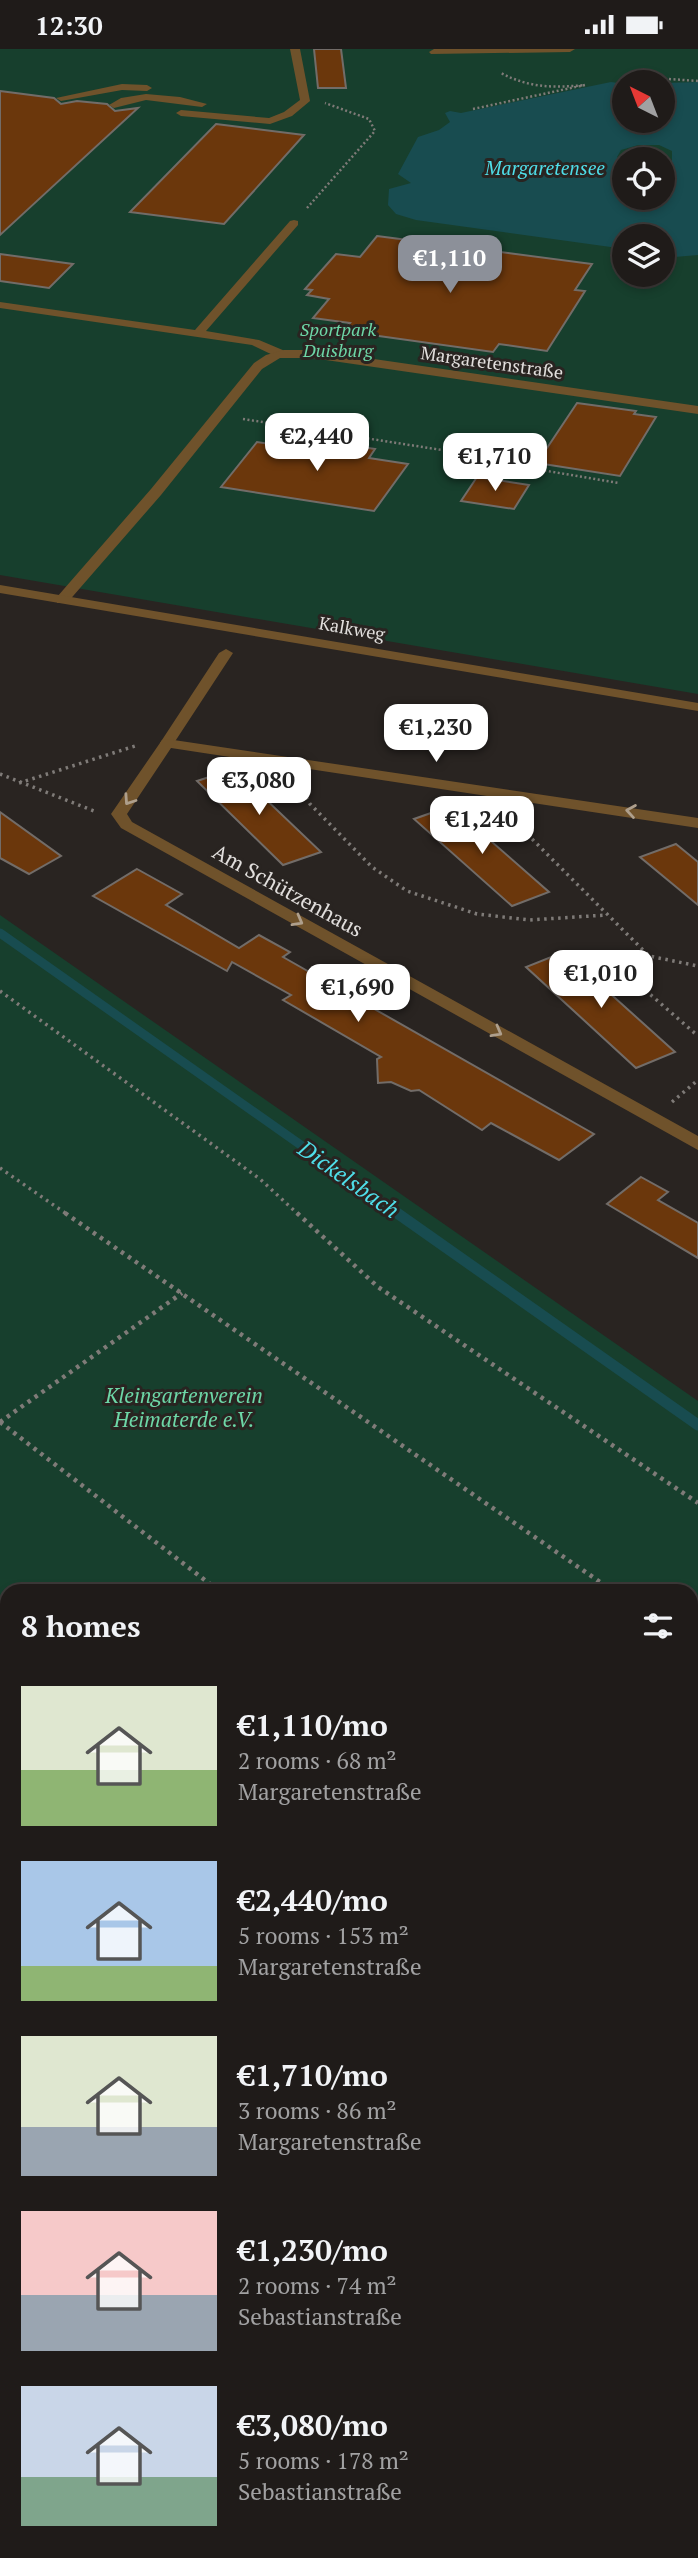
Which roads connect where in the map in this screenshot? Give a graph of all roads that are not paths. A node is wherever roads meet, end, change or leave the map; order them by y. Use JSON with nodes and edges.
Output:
{"nodes":[{"id":1,"x":295,"y":49,"type":"edge"},
{"id":2,"x":570,"y":49,"type":"edge"},
{"id":3,"x":434,"y":52,"type":"dead end"},
{"id":4,"x":61,"y":98,"type":"dead end"},
{"id":5,"x":167,"y":98,"type":"junction"},
{"id":6,"x":114,"y":105,"type":"dead end"},
{"id":7,"x":181,"y":113,"type":"dead end"},
{"id":8,"x":217,"y":117,"type":"junction"},
{"id":9,"x":294,"y":223,"type":"road end"},
{"id":10,"x":0,"y":305,"type":"edge"},
{"id":11,"x":198,"y":333,"type":"junction"},
{"id":12,"x":281,"y":353,"type":"junction"},
{"id":13,"x":698,"y":410,"type":"edge"},
{"id":14,"x":0,"y":589,"type":"edge"},
{"id":15,"x":62,"y":600,"type":"junction"},
{"id":16,"x":226,"y":653,"type":"dead end"},
{"id":17,"x":698,"y":707,"type":"edge"},
{"id":18,"x":167,"y":743,"type":"junction"},
{"id":19,"x":698,"y":823,"type":"edge"},
{"id":20,"x":698,"y":1144,"type":"edge"}],
"edges":[{"from":1,"to":8,"type":"street"},
{"from":2,"to":3,"type":"street"},
{"from":4,"to":5,"type":"street"},
{"from":5,"to":6,"type":"street"},
{"from":5,"to":8,"type":"street"},
{"from":7,"to":8,"type":"street"},
{"from":9,"to":11,"type":"street"},
{"from":10,"to":11,"type":"street","name":"Margaretenstraße"},
{"from":11,"to":12,"type":"street","name":"Margaretenstraße"},
{"from":12,"to":13,"type":"street","name":"Margaretenstraße"},
{"from":12,"to":15,"type":"street"},
{"from":14,"to":15,"type":"street","name":"Kalkweg"},
{"from":15,"to":17,"type":"street","name":"Kalkweg"},
{"from":16,"to":18,"type":"street"},
{"from":19,"to":18,"type":"street","one_way":true},
{"from":18,"to":20,"type":"street","name":"Am Schützenhaus","one_way":true}]}
